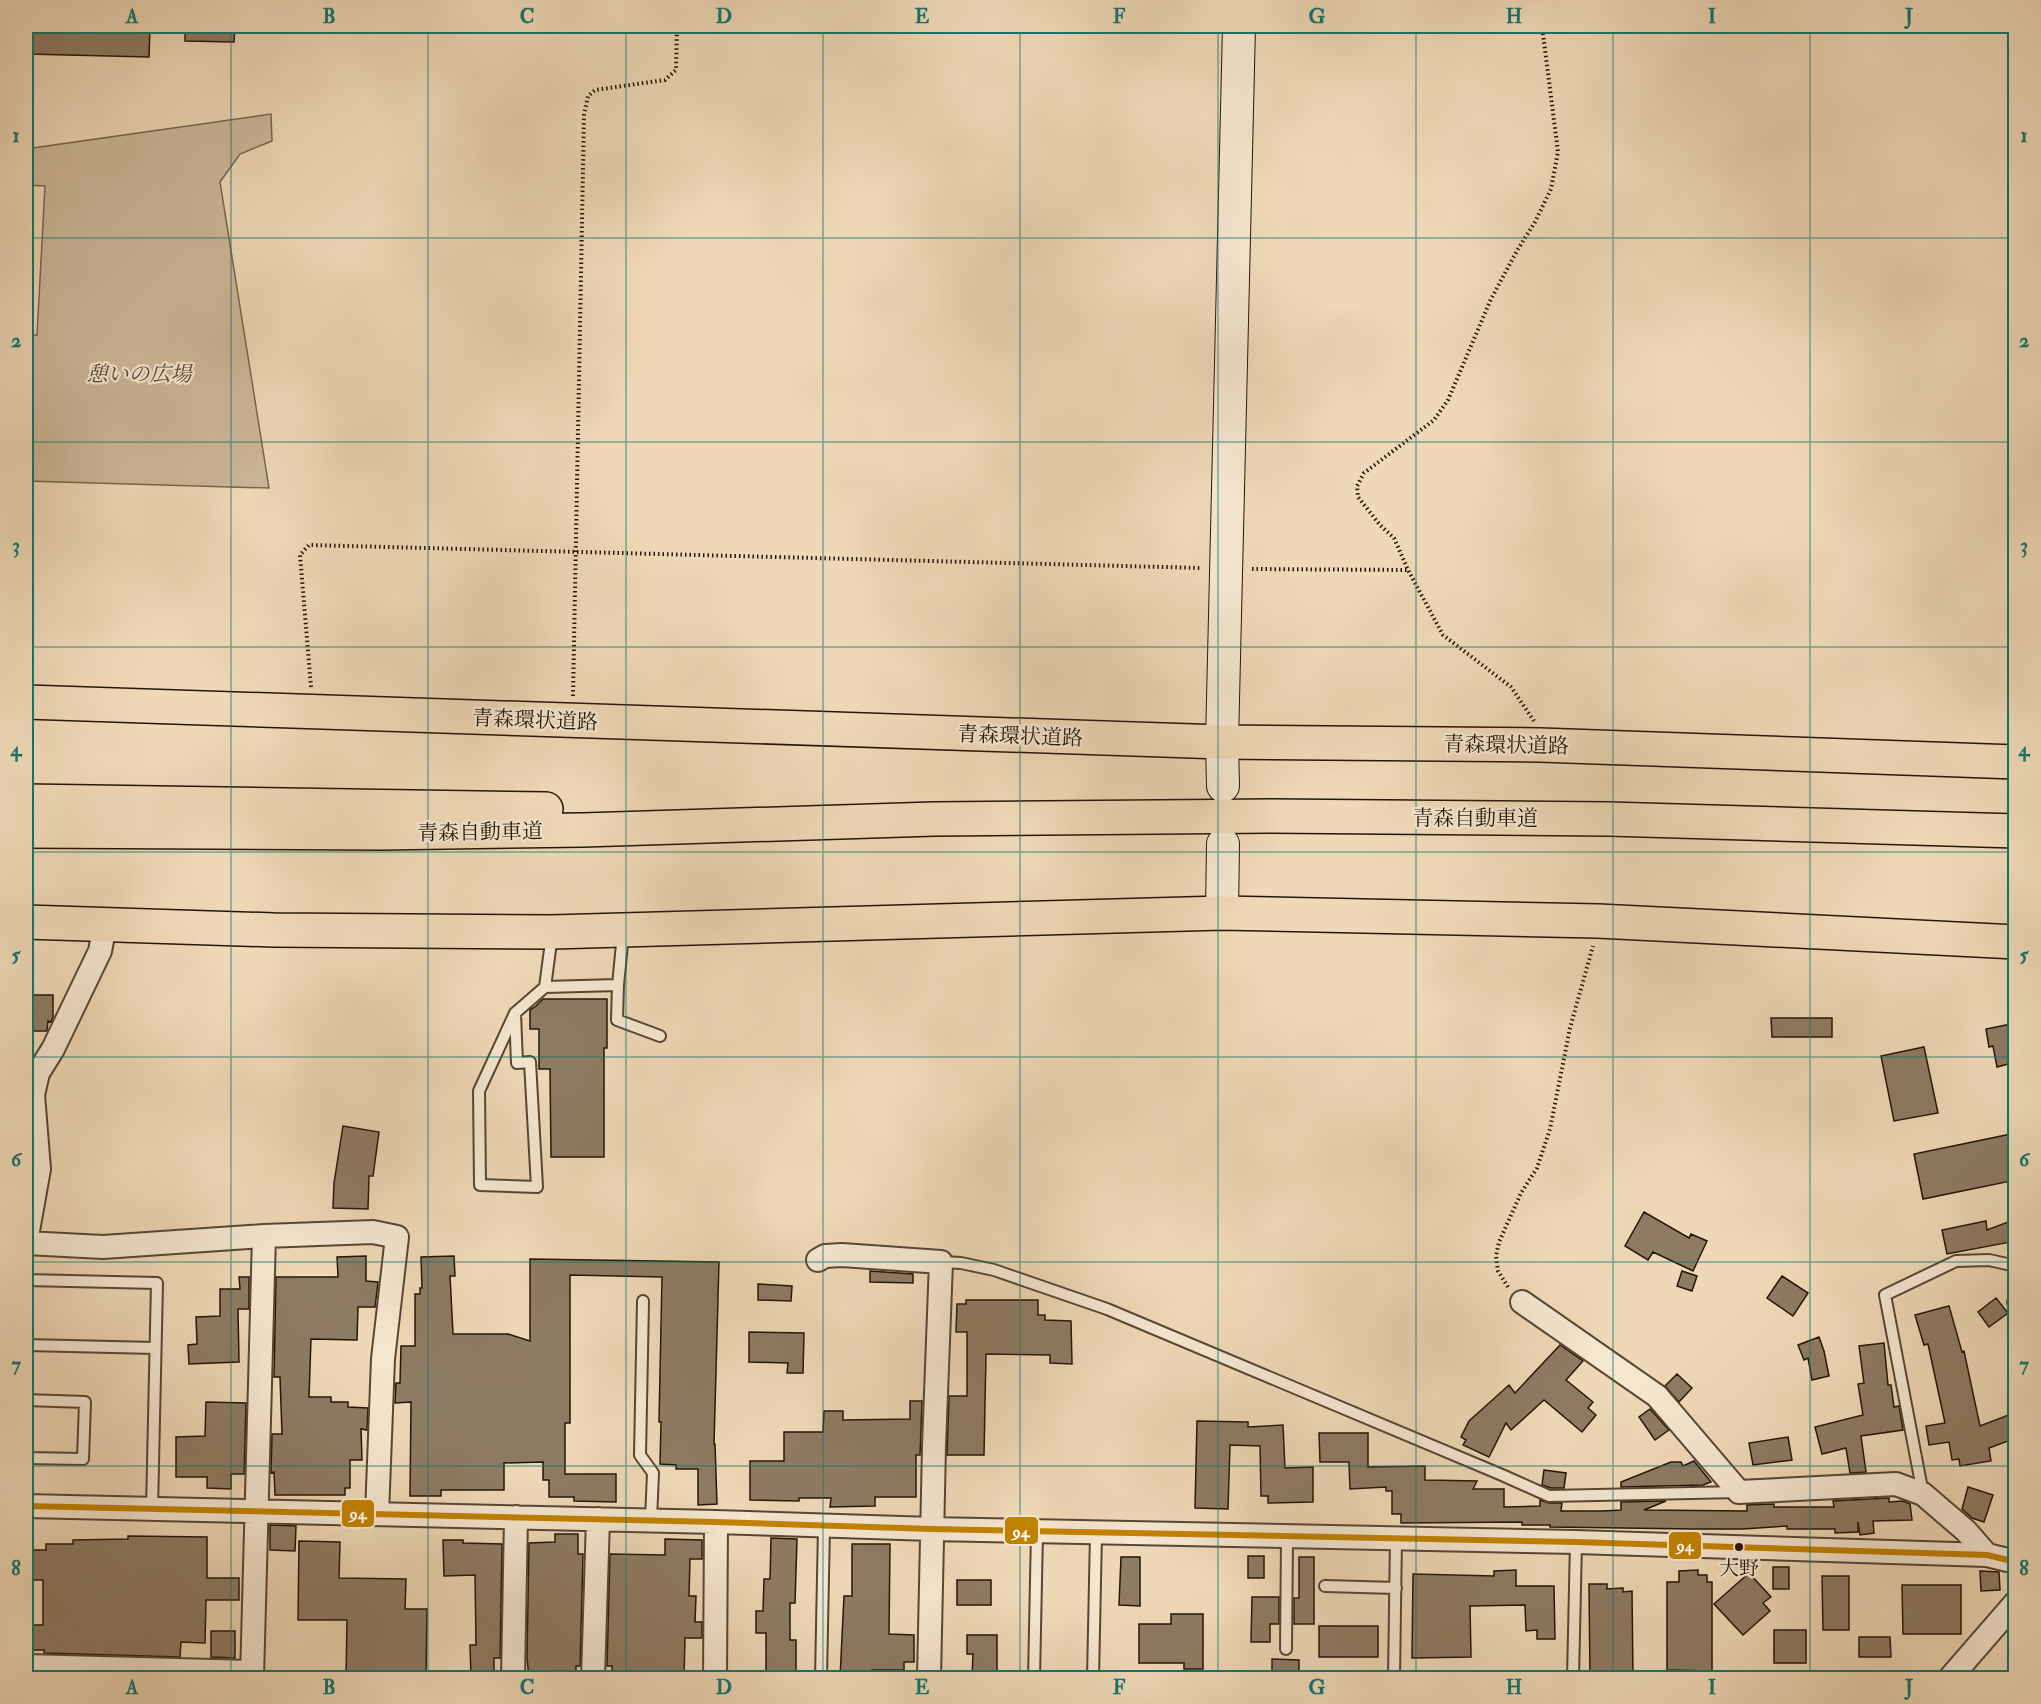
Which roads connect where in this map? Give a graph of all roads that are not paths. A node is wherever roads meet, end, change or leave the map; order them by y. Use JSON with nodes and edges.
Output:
{"nodes":[{"id":1,"x":1239,"y":26,"type":"edge"},
{"id":2,"x":26,"y":702,"type":"edge"},
{"id":3,"x":1222,"y":742,"type":"junction"},
{"id":4,"x":2016,"y":762,"type":"edge"},
{"id":5,"x":1223,"y":786,"type":"dead end"},
{"id":6,"x":26,"y":801,"type":"edge"},
{"id":7,"x":934,"y":819,"type":"junction"},
{"id":8,"x":26,"y":831,"type":"edge"},
{"id":9,"x":2016,"y":831,"type":"edge"},
{"id":10,"x":1222,"y":843,"type":"dead end"},
{"id":11,"x":1222,"y":913,"type":"junction"},
{"id":12,"x":26,"y":922,"type":"edge"},
{"id":13,"x":105,"y":925,"type":"junction"},
{"id":14,"x":624,"y":930,"type":"junction"},
{"id":15,"x":552,"y":932,"type":"junction"},
{"id":16,"x":2016,"y":942,"type":"edge"},
{"id":17,"x":618,"y":985,"type":"junction"},
{"id":18,"x":545,"y":987,"type":"junction"},
{"id":19,"x":515,"y":1013,"type":"junction"},
{"id":20,"x":660,"y":1036,"type":"dead end"},
{"id":21,"x":32,"y":1073,"type":"edge"},
{"id":22,"x":264,"y":1236,"type":"junction"},
{"id":23,"x":26,"y":1243,"type":"edge"},
{"id":24,"x":818,"y":1260,"type":"dead end"},
{"id":25,"x":941,"y":1262,"type":"junction"},
{"id":26,"x":2016,"y":1266,"type":"edge"},
{"id":27,"x":26,"y":1280,"type":"edge"},
{"id":28,"x":643,"y":1301,"type":"dead end"},
{"id":29,"x":1522,"y":1302,"type":"road end"},
{"id":30,"x":26,"y":1345,"type":"edge"},
{"id":31,"x":156,"y":1348,"type":"junction"},
{"id":32,"x":26,"y":1400,"type":"edge"},
{"id":33,"x":26,"y":1458,"type":"edge"},
{"id":34,"x":1739,"y":1492,"type":"junction"},
{"id":35,"x":1923,"y":1494,"type":"junction"},
{"id":36,"x":26,"y":1506,"type":"edge"},
{"id":37,"x":152,"y":1509,"type":"junction"},
{"id":38,"x":257,"y":1511,"type":"junction"},
{"id":39,"x":377,"y":1514,"type":"junction"},
{"id":40,"x":516,"y":1517,"type":"junction"},
{"id":41,"x":598,"y":1519,"type":"junction"},
{"id":42,"x":651,"y":1520,"type":"junction"},
{"id":43,"x":716,"y":1522,"type":"junction"},
{"id":44,"x":824,"y":1526,"type":"junction"},
{"id":45,"x":932,"y":1529,"type":"junction"},
{"id":46,"x":1037,"y":1532,"type":"junction"},
{"id":47,"x":1096,"y":1533,"type":"junction"},
{"id":48,"x":1287,"y":1537,"type":"junction"},
{"id":49,"x":1396,"y":1538,"type":"junction"},
{"id":50,"x":1576,"y":1542,"type":"junction"},
{"id":51,"x":1987,"y":1555,"type":"junction"},
{"id":52,"x":2016,"y":1562,"type":"edge"},
{"id":53,"x":1325,"y":1586,"type":"dead end"},
{"id":54,"x":1396,"y":1588,"type":"junction"},
{"id":55,"x":2016,"y":1602,"type":"edge"},
{"id":56,"x":1286,"y":1649,"type":"dead end"},
{"id":57,"x":26,"y":1666,"type":"edge"},
{"id":58,"x":252,"y":1675,"type":"edge"},
{"id":59,"x":513,"y":1678,"type":"edge"},
{"id":60,"x":593,"y":1678,"type":"edge"},
{"id":61,"x":715,"y":1678,"type":"edge"},
{"id":62,"x":821,"y":1678,"type":"edge"},
{"id":63,"x":929,"y":1678,"type":"edge"},
{"id":64,"x":1034,"y":1678,"type":"edge"},
{"id":65,"x":1093,"y":1678,"type":"edge"},
{"id":66,"x":1394,"y":1678,"type":"edge"},
{"id":67,"x":1573,"y":1678,"type":"edge"},
{"id":68,"x":1950,"y":1678,"type":"edge"}],
"edges":[{"from":1,"to":3,"type":"street"},
{"from":2,"to":3,"type":"highway","name":"青森環状道路"},
{"from":3,"to":4,"type":"highway","name":"青森環状道路"},
{"from":3,"to":5,"type":"street"},
{"from":6,"to":7,"type":"highway","name":"青森自動車道"},
{"from":7,"to":8,"type":"highway","name":"青森自動車道"},
{"from":7,"to":9,"type":"highway","name":"青森自動車道"},
{"from":10,"to":11,"type":"street"},
{"from":11,"to":14,"type":"highway"},
{"from":11,"to":16,"type":"highway"},
{"from":12,"to":13,"type":"highway"},
{"from":13,"to":15,"type":"highway"},
{"from":13,"to":21,"type":"street"},
{"from":14,"to":15,"type":"highway"},
{"from":14,"to":17,"type":"lane"},
{"from":15,"to":18,"type":"lane"},
{"from":17,"to":18,"type":"lane"},
{"from":17,"to":20,"type":"lane"},
{"from":18,"to":19,"type":"lane"},
{"from":19,"to":19,"type":"lane"},
{"from":21,"to":23,"type":"street"},
{"from":22,"to":23,"type":"street"},
{"from":22,"to":38,"type":"street"},
{"from":22,"to":39,"type":"street"},
{"from":24,"to":25,"type":"street"},
{"from":25,"to":34,"type":"lane"},
{"from":25,"to":45,"type":"street"},
{"from":26,"to":35,"type":"lane"},
{"from":27,"to":31,"type":"lane"},
{"from":28,"to":42,"type":"lane"},
{"from":29,"to":34,"type":"street"},
{"from":30,"to":31,"type":"lane"},
{"from":31,"to":37,"type":"lane"},
{"from":32,"to":33,"type":"lane"},
{"from":34,"to":35,"type":"street"},
{"from":35,"to":51,"type":"street"},
{"from":36,"to":37,"type":"street"},
{"from":37,"to":38,"type":"street"},
{"from":38,"to":39,"type":"street"},
{"from":38,"to":58,"type":"street"},
{"from":39,"to":40,"type":"street"},
{"from":40,"to":41,"type":"street"},
{"from":40,"to":59,"type":"street"},
{"from":41,"to":42,"type":"street"},
{"from":41,"to":60,"type":"street"},
{"from":42,"to":43,"type":"street"},
{"from":43,"to":44,"type":"street"},
{"from":43,"to":61,"type":"street"},
{"from":44,"to":45,"type":"street"},
{"from":44,"to":62,"type":"lane"},
{"from":45,"to":46,"type":"street"},
{"from":45,"to":63,"type":"street"},
{"from":46,"to":47,"type":"street"},
{"from":46,"to":64,"type":"lane"},
{"from":47,"to":48,"type":"street"},
{"from":47,"to":65,"type":"lane"},
{"from":48,"to":49,"type":"street"},
{"from":48,"to":56,"type":"lane"},
{"from":49,"to":50,"type":"street"},
{"from":49,"to":54,"type":"lane"},
{"from":50,"to":51,"type":"street"},
{"from":50,"to":67,"type":"lane"},
{"from":51,"to":52,"type":"street"},
{"from":53,"to":54,"type":"lane"},
{"from":54,"to":66,"type":"lane"},
{"from":55,"to":68,"type":"street"},
{"from":57,"to":58,"type":"street"}]}
